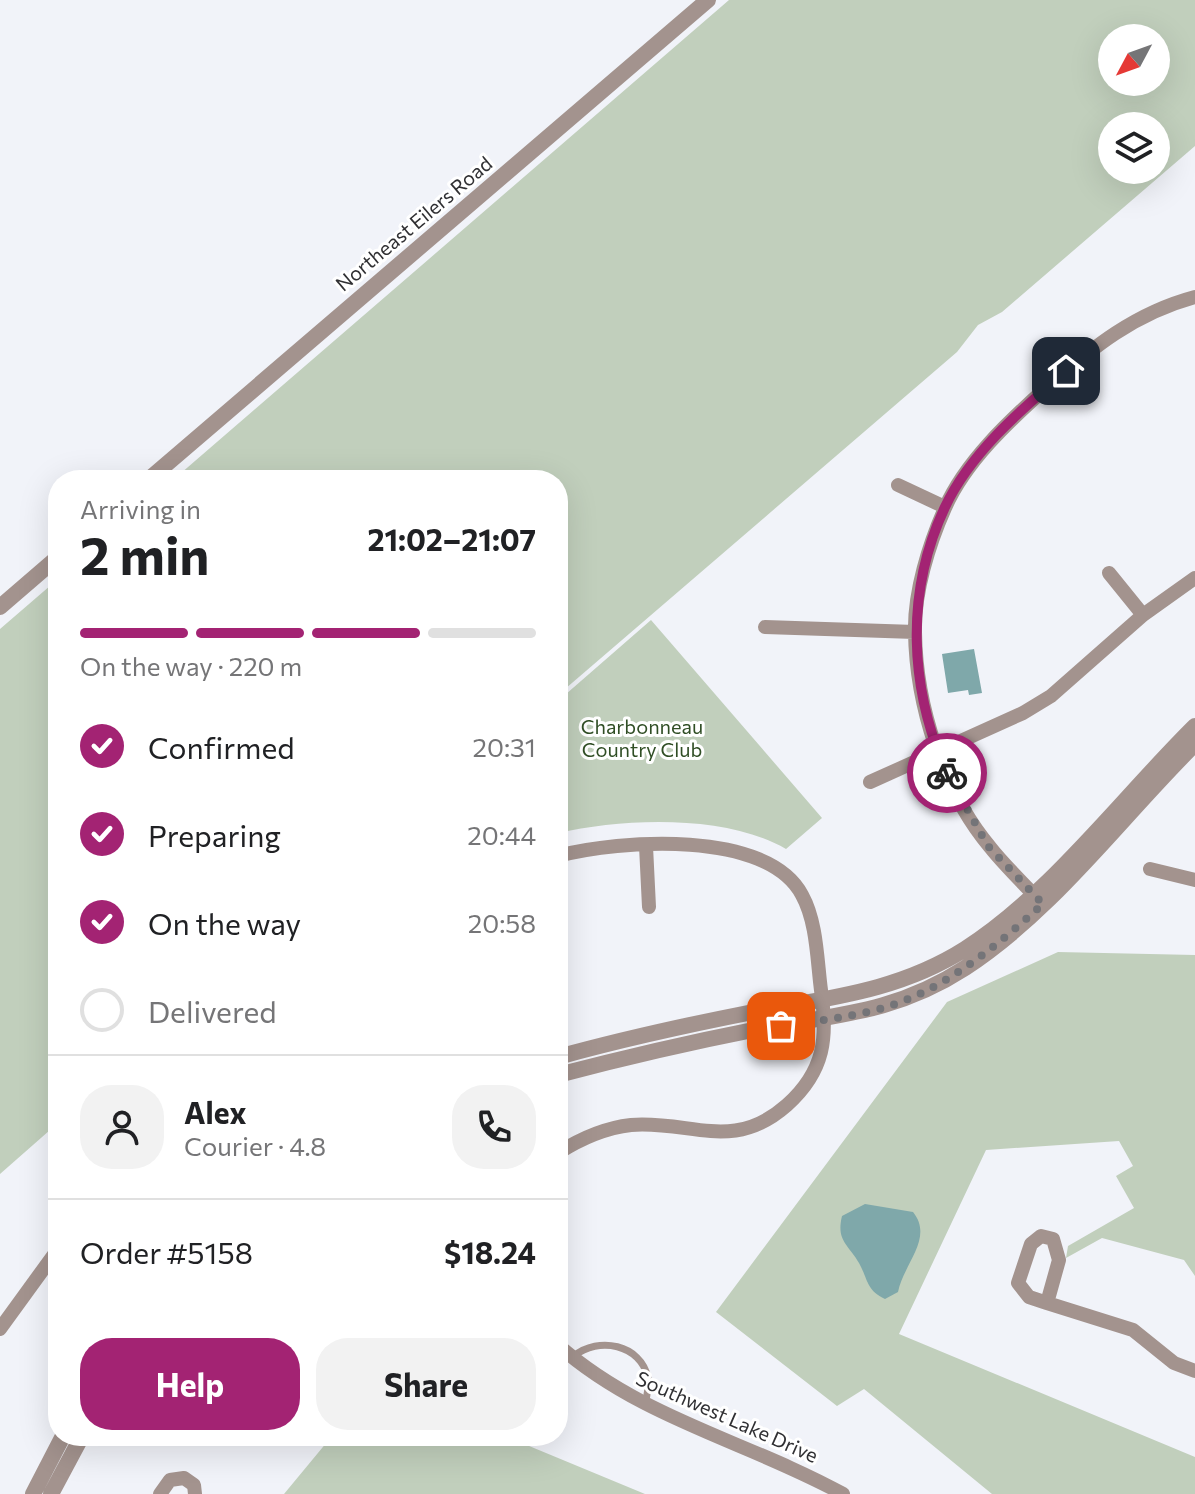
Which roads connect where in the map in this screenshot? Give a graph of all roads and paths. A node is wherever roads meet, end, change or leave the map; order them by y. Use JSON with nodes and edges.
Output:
{"nodes":[{"id":1,"x":708,"y":0,"type":"edge"},
{"id":2,"x":1195,"y":297,"type":"edge"},
{"id":3,"x":160,"y":470,"type":"edge"},
{"id":4,"x":898,"y":485,"type":"dead end"},
{"id":5,"x":945,"y":507,"type":"junction"},
{"id":6,"x":48,"y":566,"type":"edge"},
{"id":7,"x":1109,"y":573,"type":"dead end"},
{"id":8,"x":1195,"y":578,"type":"edge"},
{"id":9,"x":0,"y":607,"type":"edge"},
{"id":10,"x":1143,"y":615,"type":"junction"},
{"id":11,"x":765,"y":627,"type":"dead end"},
{"id":12,"x":915,"y":632,"type":"junction"},
{"id":13,"x":1195,"y":726,"type":"edge"},
{"id":14,"x":1195,"y":744,"type":"edge"},
{"id":15,"x":938,"y":752,"type":"junction"},
{"id":16,"x":870,"y":782,"type":"dead end"},
{"id":17,"x":646,"y":846,"type":"junction"},
{"id":18,"x":568,"y":854,"type":"edge"},
{"id":19,"x":1150,"y":869,"type":"dead end"},
{"id":20,"x":1195,"y":880,"type":"edge"},
{"id":21,"x":1038,"y":898,"type":"junction"},
{"id":22,"x":649,"y":907,"type":"dead end"},
{"id":23,"x":823,"y":1002,"type":"junction"},
{"id":24,"x":826,"y":1019,"type":"junction"},
{"id":25,"x":568,"y":1054,"type":"edge"},
{"id":26,"x":568,"y":1072,"type":"edge"},
{"id":27,"x":568,"y":1147,"type":"edge"},
{"id":28,"x":48,"y":1263,"type":"edge"},
{"id":29,"x":1047,"y":1303,"type":"dead end"},
{"id":30,"x":0,"y":1329,"type":"edge"},
{"id":31,"x":568,"y":1354,"type":"edge"},
{"id":32,"x":572,"y":1357,"type":"junction"},
{"id":33,"x":1195,"y":1371,"type":"edge"},
{"id":34,"x":645,"y":1405,"type":"junction"},
{"id":35,"x":58,"y":1446,"type":"edge"},
{"id":36,"x":77,"y":1446,"type":"edge"},
{"id":37,"x":33,"y":1494,"type":"edge"},
{"id":38,"x":51,"y":1494,"type":"edge"},
{"id":39,"x":160,"y":1494,"type":"edge"},
{"id":40,"x":195,"y":1494,"type":"edge"},
{"id":41,"x":843,"y":1494,"type":"edge"}],
"edges":[{"from":1,"to":3,"type":"street","name":"Northeast Eilers Road"},
{"from":2,"to":5,"type":"street"},
{"from":4,"to":5,"type":"street"},
{"from":5,"to":12,"type":"street"},
{"from":6,"to":9,"type":"street"},
{"from":7,"to":10,"type":"street"},
{"from":8,"to":10,"type":"street"},
{"from":10,"to":15,"type":"street"},
{"from":11,"to":12,"type":"street"},
{"from":12,"to":15,"type":"street"},
{"from":13,"to":21,"type":"street"},
{"from":14,"to":21,"type":"street"},
{"from":15,"to":16,"type":"street"},
{"from":15,"to":21,"type":"street"},
{"from":17,"to":18,"type":"street"},
{"from":17,"to":22,"type":"street"},
{"from":17,"to":23,"type":"street"},
{"from":19,"to":20,"type":"street"},
{"from":21,"to":23,"type":"street"},
{"from":21,"to":24,"type":"street"},
{"from":23,"to":24,"type":"street"},
{"from":23,"to":25,"type":"street"},
{"from":24,"to":26,"type":"street"},
{"from":24,"to":27,"type":"street"},
{"from":28,"to":30,"type":"street"},
{"from":29,"to":33,"type":"street"},
{"from":31,"to":32,"type":"street","name":"Southwest Lake Drive"},
{"from":32,"to":34,"type":"street","name":"Southwest Lake Drive"},
{"from":32,"to":34,"type":"lane"},
{"from":34,"to":41,"type":"street","name":"Southwest Lake Drive"},
{"from":35,"to":37,"type":"street"},
{"from":36,"to":38,"type":"street"},
{"from":39,"to":40,"type":"street"}]}
